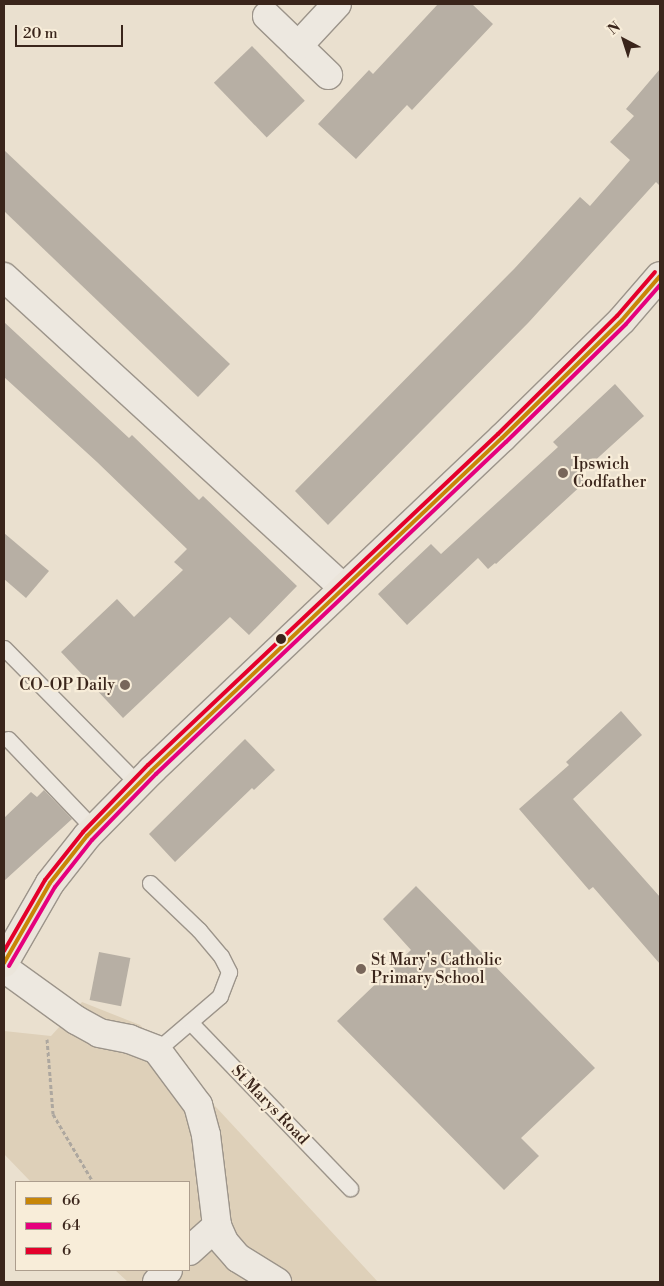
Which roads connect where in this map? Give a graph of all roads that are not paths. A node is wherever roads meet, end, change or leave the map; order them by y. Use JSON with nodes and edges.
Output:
{"nodes":[{"id":1,"x":337,"y":4,"type":"edge"},
{"id":2,"x":267,"y":16,"type":"dead end"},
{"id":3,"x":298,"y":46,"type":"junction"},
{"id":4,"x":328,"y":75,"type":"dead end"},
{"id":5,"x":660,"y":276,"type":"edge"},
{"id":6,"x":4,"y":277,"type":"edge"},
{"id":7,"x":344,"y":588,"type":"junction"},
{"id":8,"x":4,"y":648,"type":"edge"},
{"id":9,"x":8,"y":739,"type":"dead end"},
{"id":10,"x":138,"y":784,"type":"junction"},
{"id":11,"x":94,"y":829,"type":"junction"},
{"id":12,"x":150,"y":883,"type":"dead end"},
{"id":13,"x":4,"y":963,"type":"edge"},
{"id":14,"x":4,"y":968,"type":"edge"},
{"id":15,"x":190,"y":1022,"type":"junction"},
{"id":16,"x":157,"y":1050,"type":"junction"},
{"id":17,"x":350,"y":1188,"type":"dead end"},
{"id":18,"x":217,"y":1226,"type":"junction"},
{"id":19,"x":190,"y":1250,"type":"edge"},
{"id":20,"x":167,"y":1271,"type":"edge"},
{"id":21,"x":157,"y":1282,"type":"edge"},
{"id":22,"x":277,"y":1282,"type":"edge"}],
"edges":[{"from":1,"to":3,"type":"street"},
{"from":2,"to":3,"type":"street"},
{"from":3,"to":4,"type":"street"},
{"from":5,"to":7,"type":"main road"},
{"from":6,"to":7,"type":"street"},
{"from":7,"to":10,"type":"main road"},
{"from":8,"to":10,"type":"lane"},
{"from":9,"to":11,"type":"lane"},
{"from":10,"to":11,"type":"main road"},
{"from":11,"to":13,"type":"main road"},
{"from":12,"to":15,"type":"lane"},
{"from":14,"to":16,"type":"street"},
{"from":15,"to":16,"type":"lane"},
{"from":15,"to":17,"type":"lane","name":"St Marys Road"},
{"from":16,"to":18,"type":"street"},
{"from":18,"to":19,"type":"street"},
{"from":18,"to":22,"type":"street"},
{"from":20,"to":21,"type":"street"}]}
